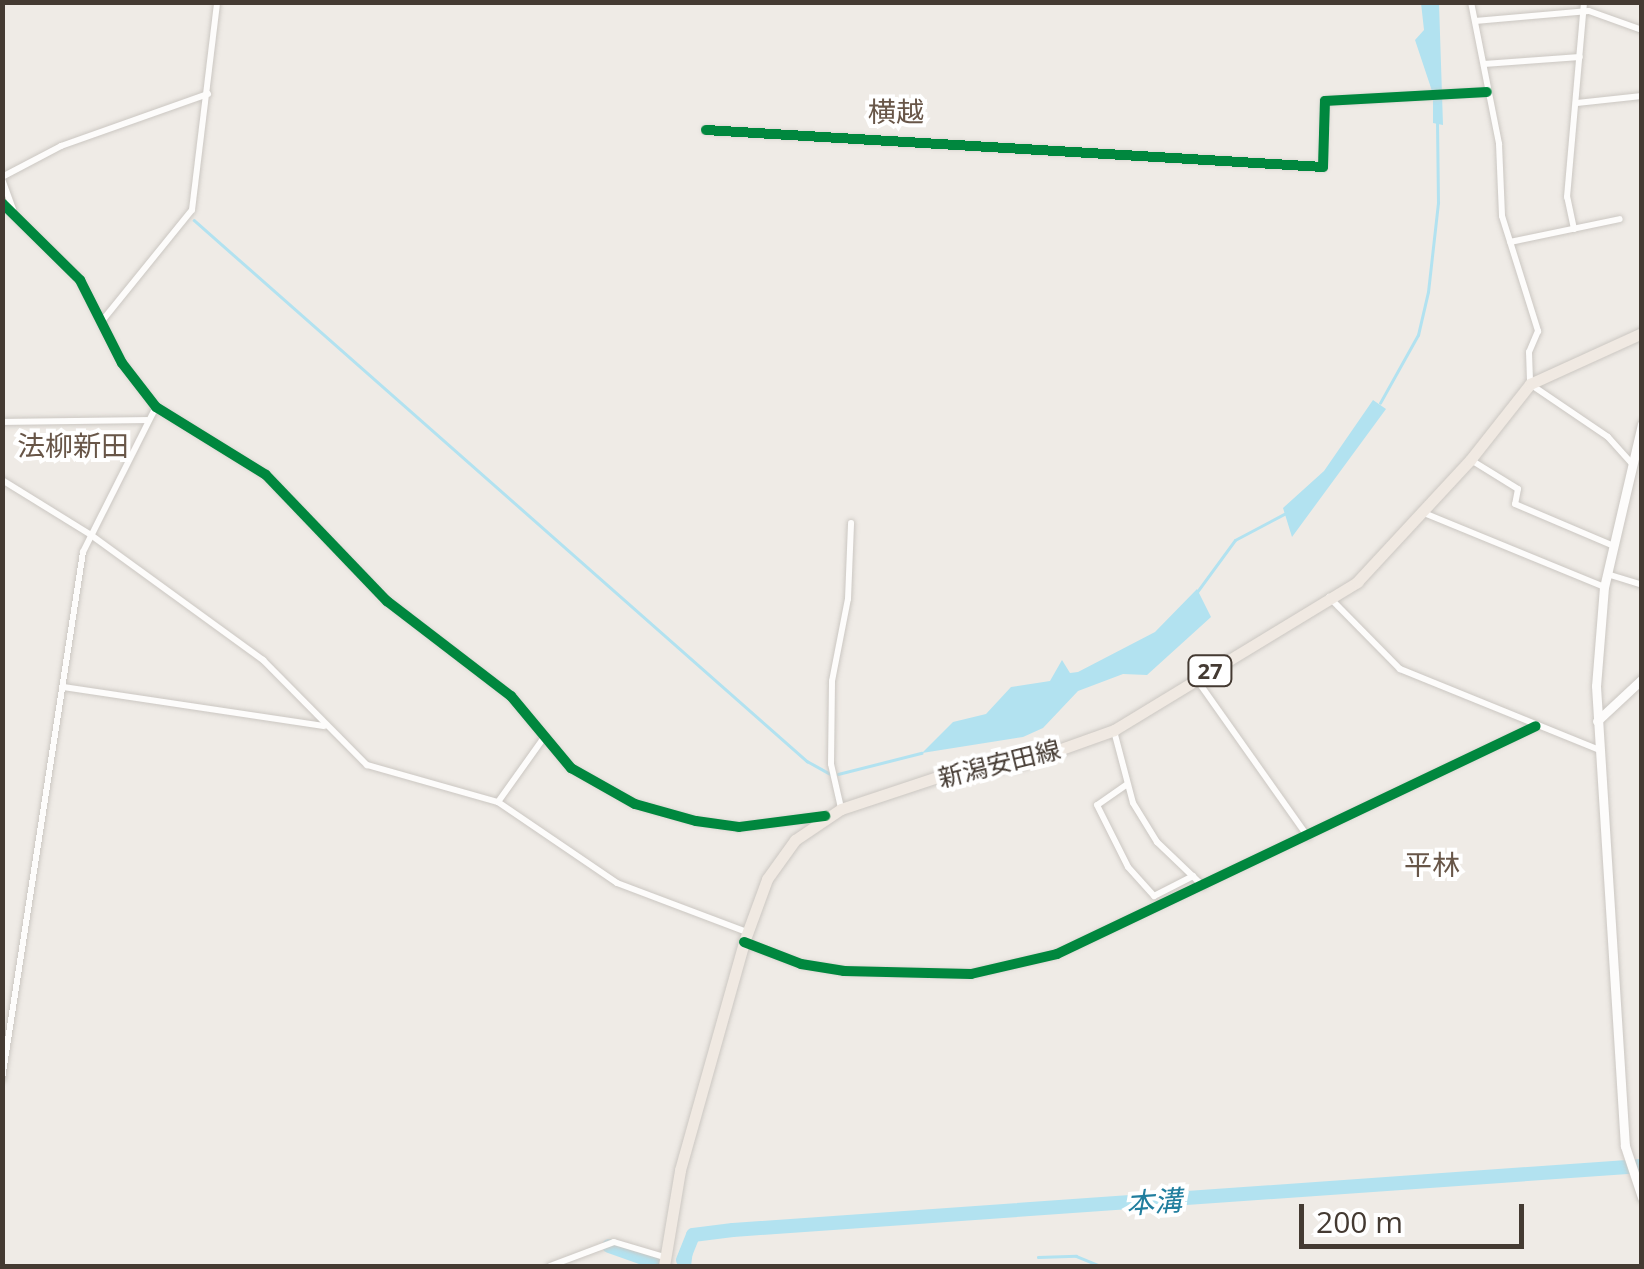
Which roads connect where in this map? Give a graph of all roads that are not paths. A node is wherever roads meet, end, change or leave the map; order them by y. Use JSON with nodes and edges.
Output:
{"nodes":[{"id":1,"x":217,"y":2,"type":"edge"},
{"id":2,"x":1471,"y":2,"type":"edge"},
{"id":3,"x":1584,"y":7,"type":"edge"},
{"id":4,"x":1475,"y":21,"type":"junction"},
{"id":5,"x":1642,"y":30,"type":"edge"},
{"id":6,"x":1580,"y":57,"type":"junction"},
{"id":7,"x":1484,"y":64,"type":"junction"},
{"id":8,"x":1487,"y":92,"type":"junction"},
{"id":9,"x":208,"y":94,"type":"junction"},
{"id":10,"x":1642,"y":96,"type":"edge"},
{"id":11,"x":1577,"y":103,"type":"junction"},
{"id":12,"x":706,"y":130,"type":"dead end"},
{"id":13,"x":2,"y":178,"type":"edge"},
{"id":14,"x":2,"y":203,"type":"edge"},
{"id":15,"x":13,"y":210,"type":"junction"},
{"id":16,"x":1620,"y":219,"type":"dead end"},
{"id":17,"x":1574,"y":228,"type":"junction"},
{"id":18,"x":1510,"y":242,"type":"junction"},
{"id":19,"x":102,"y":321,"type":"junction"},
{"id":20,"x":1642,"y":333,"type":"edge"},
{"id":21,"x":1530,"y":384,"type":"junction"},
{"id":22,"x":156,"y":408,"type":"junction"},
{"id":23,"x":147,"y":420,"type":"junction"},
{"id":24,"x":2,"y":422,"type":"edge"},
{"id":25,"x":1642,"y":424,"type":"edge"},
{"id":26,"x":1470,"y":460,"type":"junction"},
{"id":27,"x":1634,"y":466,"type":"junction"},
{"id":28,"x":2,"y":480,"type":"edge"},
{"id":29,"x":1424,"y":513,"type":"junction"},
{"id":30,"x":851,"y":523,"type":"dead end"},
{"id":31,"x":92,"y":535,"type":"junction"},
{"id":32,"x":1614,"y":546,"type":"junction"},
{"id":33,"x":1608,"y":574,"type":"junction"},
{"id":34,"x":1642,"y":585,"type":"edge"},
{"id":35,"x":1604,"y":587,"type":"junction"},
{"id":36,"x":1328,"y":596,"type":"junction"},
{"id":37,"x":1196,"y":679,"type":"junction"},
{"id":38,"x":1642,"y":679,"type":"edge"},
{"id":39,"x":63,"y":687,"type":"junction"},
{"id":40,"x":1597,"y":720,"type":"junction"},
{"id":41,"x":326,"y":726,"type":"junction"},
{"id":42,"x":1536,"y":726,"type":"junction"},
{"id":43,"x":1114,"y":730,"type":"junction"},
{"id":44,"x":544,"y":739,"type":"junction"},
{"id":45,"x":1599,"y":750,"type":"junction"},
{"id":46,"x":1126,"y":785,"type":"junction"},
{"id":47,"x":498,"y":802,"type":"junction"},
{"id":48,"x":841,"y":809,"type":"junction"},
{"id":49,"x":824,"y":816,"type":"junction"},
{"id":50,"x":1308,"y":837,"type":"junction"},
{"id":51,"x":1193,"y":876,"type":"junction"},
{"id":52,"x":1203,"y":886,"type":"junction"},
{"id":53,"x":746,"y":937,"type":"junction"},
{"id":54,"x":2,"y":1079,"type":"edge"},
{"id":55,"x":1642,"y":1196,"type":"edge"},
{"id":56,"x":664,"y":1262,"type":"edge"},
{"id":57,"x":550,"y":1266,"type":"edge"}],
"edges":[{"from":1,"to":9,"type":"street"},
{"from":2,"to":4,"type":"street"},
{"from":3,"to":4,"type":"street"},
{"from":3,"to":5,"type":"street"},
{"from":3,"to":6,"type":"street"},
{"from":4,"to":7,"type":"street"},
{"from":6,"to":7,"type":"street"},
{"from":6,"to":11,"type":"street"},
{"from":7,"to":8,"type":"street"},
{"from":8,"to":12,"type":"street"},
{"from":8,"to":18,"type":"street"},
{"from":9,"to":13,"type":"street"},
{"from":9,"to":19,"type":"street"},
{"from":10,"to":11,"type":"street"},
{"from":11,"to":17,"type":"street"},
{"from":13,"to":15,"type":"street"},
{"from":14,"to":15,"type":"street"},
{"from":15,"to":19,"type":"street"},
{"from":16,"to":17,"type":"street"},
{"from":17,"to":18,"type":"street"},
{"from":18,"to":21,"type":"street"},
{"from":19,"to":22,"type":"street"},
{"from":20,"to":21,"type":"main road","name":"新潟安田線","number":"27"},
{"from":21,"to":26,"type":"main road","name":"新潟安田線","number":"27"},
{"from":21,"to":27,"type":"street"},
{"from":22,"to":23,"type":"street"},
{"from":22,"to":44,"type":"street"},
{"from":23,"to":24,"type":"street"},
{"from":23,"to":31,"type":"street"},
{"from":25,"to":27,"type":"street"},
{"from":26,"to":29,"type":"main road","name":"新潟安田線","number":"27"},
{"from":26,"to":32,"type":"street"},
{"from":27,"to":32,"type":"street"},
{"from":28,"to":31,"type":"street"},
{"from":29,"to":35,"type":"street"},
{"from":29,"to":36,"type":"main road","name":"新潟安田線","number":"27"},
{"from":30,"to":48,"type":"street"},
{"from":31,"to":39,"type":"street"},
{"from":31,"to":41,"type":"street"},
{"from":32,"to":33,"type":"street"},
{"from":33,"to":34,"type":"street"},
{"from":33,"to":35,"type":"street"},
{"from":35,"to":40,"type":"street"},
{"from":36,"to":37,"type":"main road","name":"新潟安田線","number":"27"},
{"from":36,"to":42,"type":"street"},
{"from":37,"to":43,"type":"main road","name":"新潟安田線","number":"27"},
{"from":37,"to":50,"type":"street"},
{"from":38,"to":40,"type":"street"},
{"from":39,"to":41,"type":"street"},
{"from":39,"to":54,"type":"street"},
{"from":40,"to":45,"type":"street"},
{"from":41,"to":47,"type":"street"},
{"from":42,"to":45,"type":"street"},
{"from":42,"to":50,"type":"street"},
{"from":43,"to":46,"type":"street"},
{"from":43,"to":48,"type":"main road","name":"新潟安田線","number":"27"},
{"from":44,"to":47,"type":"street"},
{"from":44,"to":49,"type":"street"},
{"from":45,"to":55,"type":"street"},
{"from":46,"to":51,"type":"street"},
{"from":46,"to":51,"type":"street"},
{"from":47,"to":53,"type":"street"},
{"from":48,"to":49,"type":"main road","name":"新潟安田線","number":"27"},
{"from":49,"to":53,"type":"main road","name":"新潟安田線","number":"27"},
{"from":50,"to":52,"type":"street"},
{"from":51,"to":52,"type":"street"},
{"from":52,"to":53,"type":"street"},
{"from":53,"to":56,"type":"main road","name":"新潟安田線","number":"27"},
{"from":56,"to":57,"type":"street"}]}
